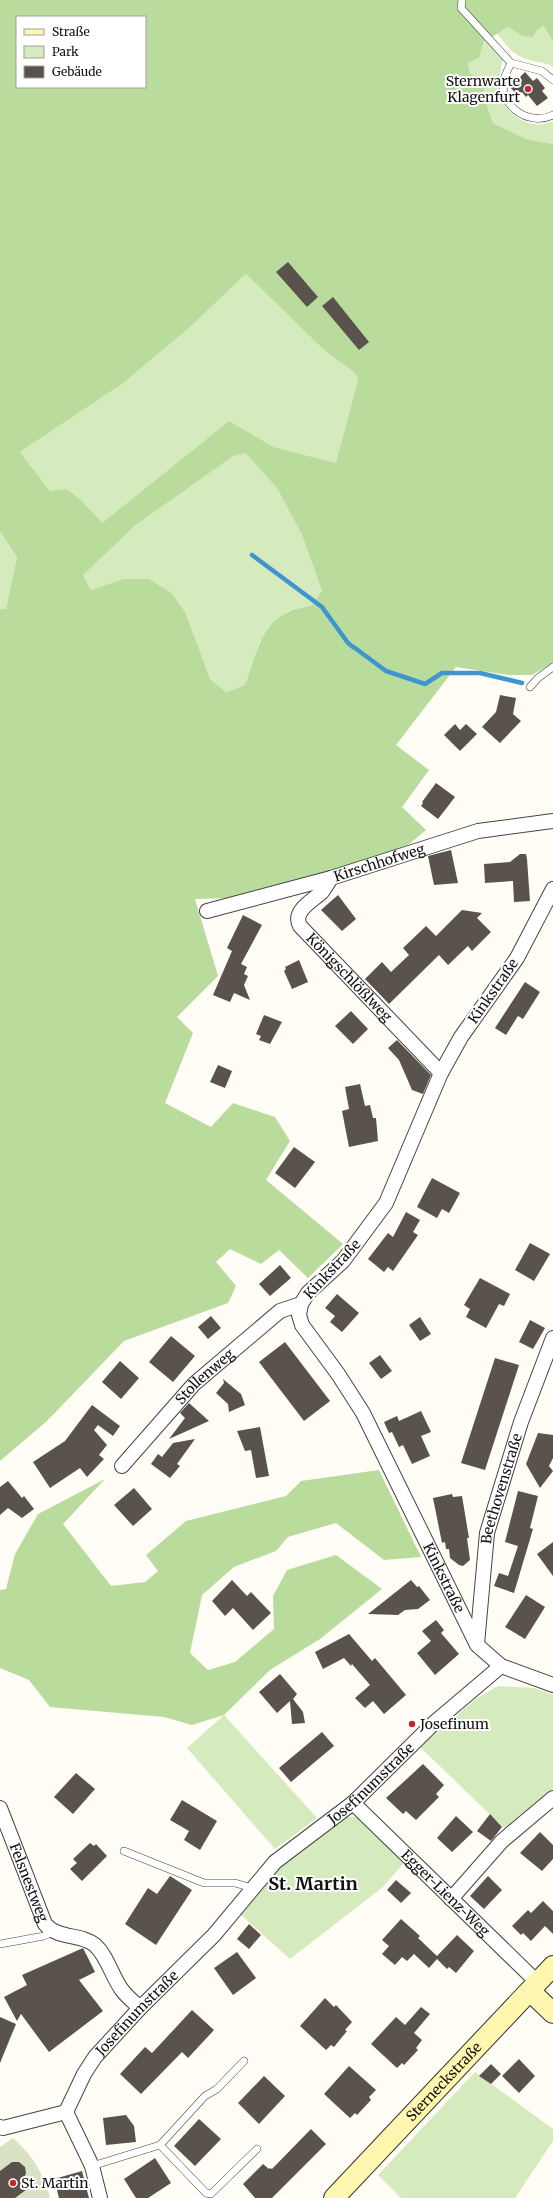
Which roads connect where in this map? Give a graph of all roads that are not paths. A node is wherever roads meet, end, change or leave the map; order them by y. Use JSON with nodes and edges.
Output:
{"nodes":[{"id":1,"x":462,"y":0,"type":"edge"},
{"id":2,"x":511,"y":63,"type":"junction"},
{"id":3,"x":553,"y":80,"type":"edge"},
{"id":4,"x":553,"y":115,"type":"edge"},
{"id":5,"x":553,"y":667,"type":"edge"},
{"id":6,"x":530,"y":687,"type":"dead end"},
{"id":7,"x":553,"y":821,"type":"edge"},
{"id":8,"x":330,"y":878,"type":"junction"},
{"id":9,"x":553,"y":889,"type":"edge"},
{"id":10,"x":207,"y":911,"type":"dead end"},
{"id":11,"x":441,"y":1073,"type":"junction"},
{"id":12,"x":300,"y":1304,"type":"junction"},
{"id":13,"x":553,"y":1338,"type":"edge"},
{"id":14,"x":122,"y":1466,"type":"dead end"},
{"id":15,"x":477,"y":1645,"type":"junction"},
{"id":16,"x":501,"y":1666,"type":"junction"},
{"id":17,"x":553,"y":1685,"type":"edge"},
{"id":18,"x":553,"y":1798,"type":"edge"},
{"id":19,"x":353,"y":1803,"type":"junction"},
{"id":20,"x":0,"y":1808,"type":"edge"},
{"id":21,"x":124,"y":1851,"type":"dead end"},
{"id":22,"x":252,"y":1888,"type":"junction"},
{"id":23,"x":451,"y":1899,"type":"junction"},
{"id":24,"x":52,"y":1932,"type":"junction"},
{"id":25,"x":0,"y":1944,"type":"edge"},
{"id":26,"x":553,"y":1966,"type":"edge"},
{"id":27,"x":534,"y":1987,"type":"junction"},
{"id":28,"x":140,"y":2008,"type":"junction"},
{"id":29,"x":553,"y":2013,"type":"edge"},
{"id":30,"x":244,"y":2061,"type":"dead end"},
{"id":31,"x":66,"y":2112,"type":"junction"},
{"id":32,"x":1,"y":2128,"type":"edge"},
{"id":33,"x":160,"y":2145,"type":"junction"},
{"id":34,"x":256,"y":2149,"type":"dead end"},
{"id":35,"x":92,"y":2166,"type":"junction"},
{"id":36,"x":100,"y":2198,"type":"edge"},
{"id":37,"x":334,"y":2198,"type":"edge"}],
"edges":[{"from":1,"to":2,"type":"lane"},
{"from":2,"to":3,"type":"lane"},
{"from":2,"to":4,"type":"lane"},
{"from":5,"to":6,"type":"lane"},
{"from":7,"to":8,"type":"street","name":"Kirschhofweg"},
{"from":8,"to":10,"type":"street","name":"Kirschhofweg"},
{"from":8,"to":11,"type":"street","name":"Königschlößlweg"},
{"from":9,"to":11,"type":"street","name":"Kinkstraße"},
{"from":11,"to":12,"type":"street","name":"Kinkstraße"},
{"from":12,"to":14,"type":"street","name":"Stollenweg"},
{"from":12,"to":15,"type":"street","name":"Kinkstraße"},
{"from":13,"to":15,"type":"street","name":"Beethovenstraße"},
{"from":15,"to":16,"type":"street","name":"Kinkstraße"},
{"from":16,"to":17,"type":"street"},
{"from":16,"to":19,"type":"street","name":"Josefinumstraße"},
{"from":18,"to":23,"type":"street"},
{"from":19,"to":22,"type":"street","name":"Josefinumstraße"},
{"from":19,"to":23,"type":"street","name":"Egger-Lienz-Weg"},
{"from":20,"to":24,"type":"street","name":"Felsnestweg"},
{"from":21,"to":22,"type":"lane"},
{"from":22,"to":28,"type":"street","name":"Josefinumstraße"},
{"from":23,"to":27,"type":"street","name":"Egger-Lienz-Weg"},
{"from":24,"to":25,"type":"lane","name":"Felsnestweg"},
{"from":24,"to":28,"type":"street","name":"Felsnestweg"},
{"from":26,"to":27,"type":"street","name":"Sterneckstraße"},
{"from":27,"to":29,"type":"street","name":"Egger-Lienz-Weg"},
{"from":27,"to":37,"type":"street","name":"Sterneckstraße"},
{"from":28,"to":31,"type":"street","name":"Josefinumstraße"},
{"from":30,"to":33,"type":"lane"},
{"from":31,"to":32,"type":"street"},
{"from":31,"to":35,"type":"street"},
{"from":33,"to":34,"type":"lane"},
{"from":33,"to":35,"type":"lane"},
{"from":35,"to":36,"type":"street"}]}
